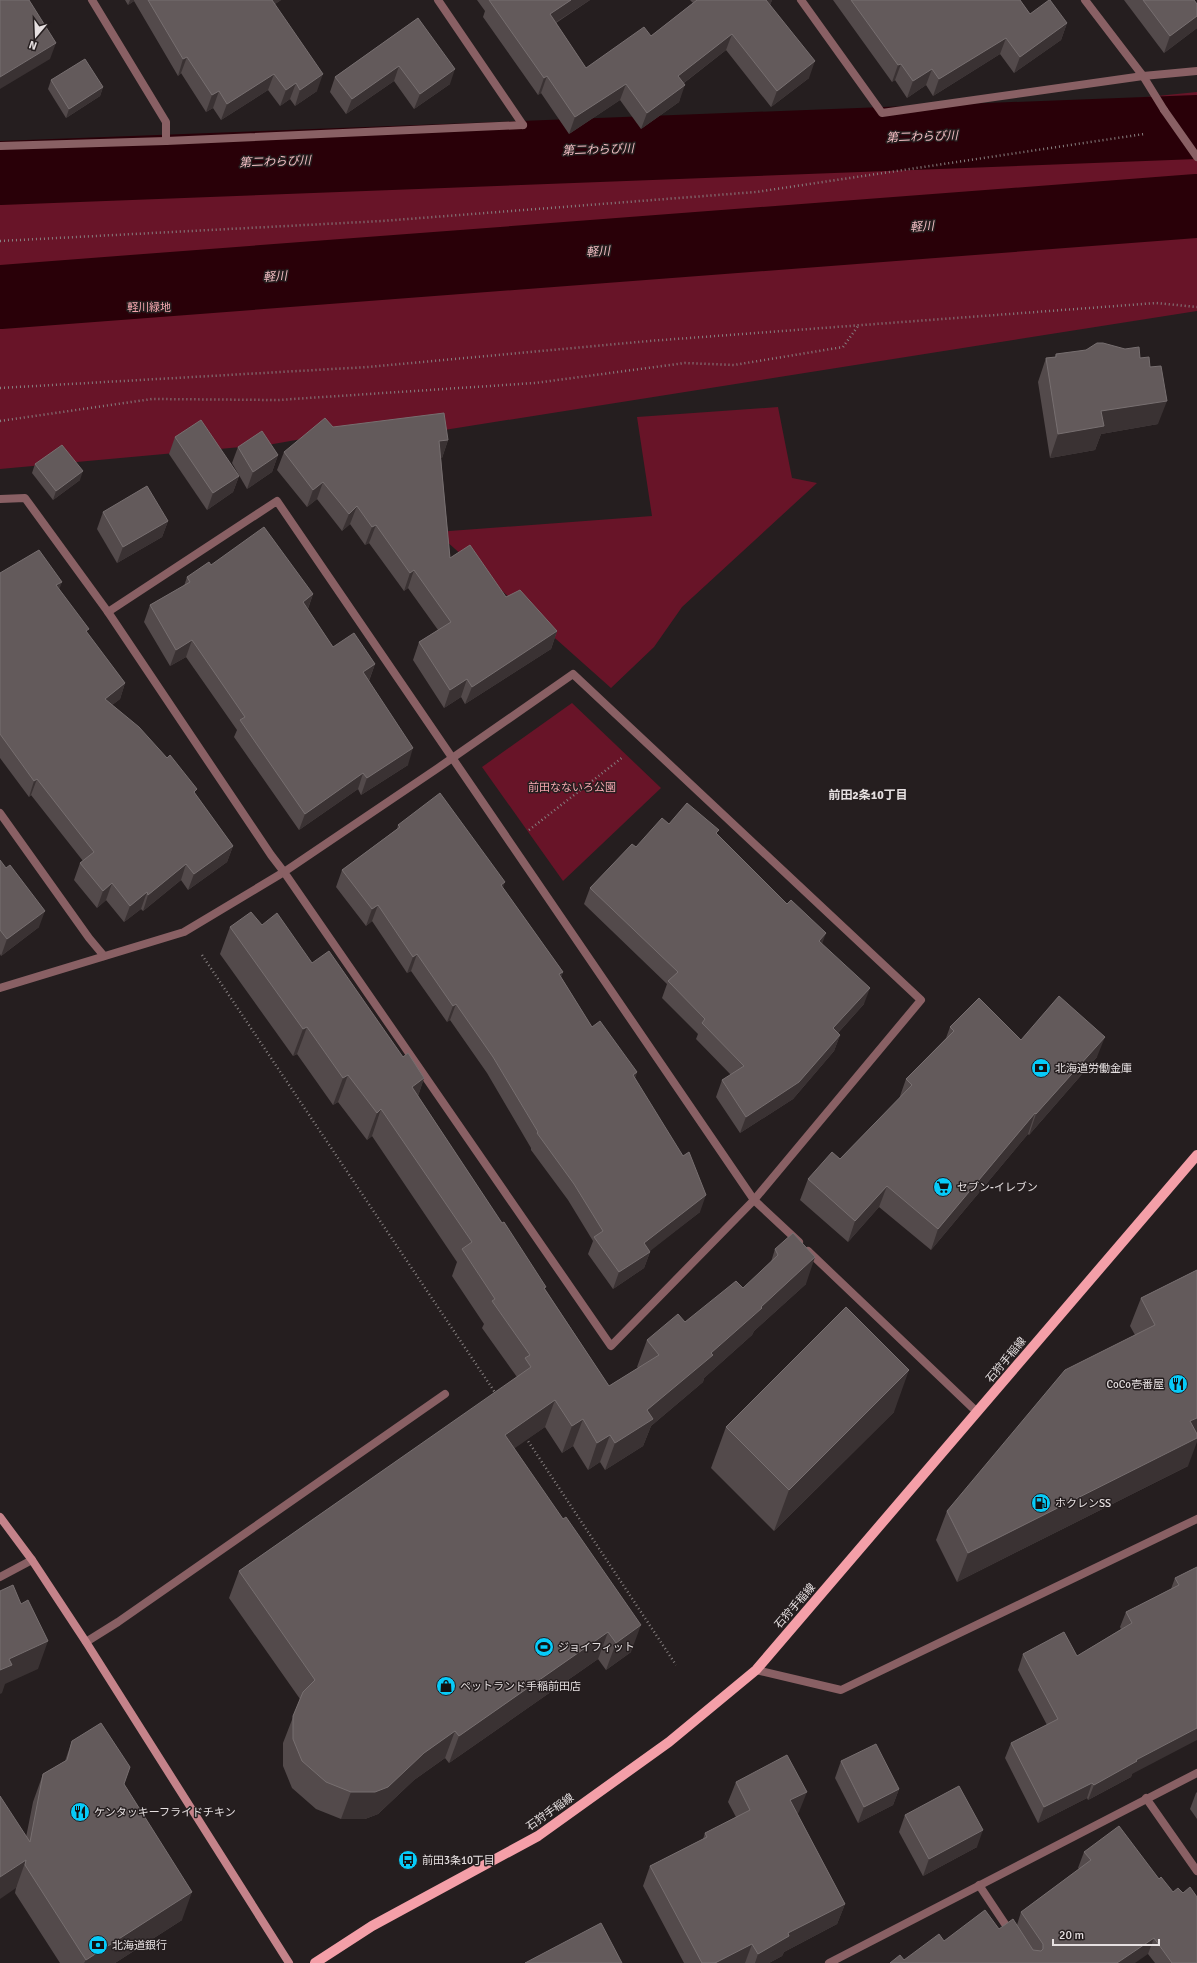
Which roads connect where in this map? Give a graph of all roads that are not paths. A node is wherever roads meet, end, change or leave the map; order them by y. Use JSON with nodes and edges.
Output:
{"nodes":[{"id":1,"x":92,"y":0,"type":"edge"},
{"id":2,"x":438,"y":0,"type":"edge"},
{"id":3,"x":801,"y":0,"type":"edge"},
{"id":4,"x":1085,"y":0,"type":"edge"},
{"id":5,"x":1197,"y":70,"type":"edge"},
{"id":6,"x":1142,"y":76,"type":"junction"},
{"id":7,"x":166,"y":141,"type":"junction"},
{"id":8,"x":0,"y":146,"type":"edge"},
{"id":9,"x":1197,"y":157,"type":"edge"},
{"id":10,"x":0,"y":499,"type":"edge"},
{"id":11,"x":108,"y":612,"type":"junction"},
{"id":12,"x":453,"y":758,"type":"junction"},
{"id":13,"x":0,"y":813,"type":"edge"},
{"id":14,"x":284,"y":872,"type":"junction"},
{"id":15,"x":104,"y":956,"type":"junction"},
{"id":16,"x":0,"y":988,"type":"edge"},
{"id":17,"x":1197,"y":1155,"type":"edge"},
{"id":18,"x":754,"y":1200,"type":"junction"},
{"id":19,"x":445,"y":1394,"type":"dead end"},
{"id":20,"x":977,"y":1412,"type":"junction"},
{"id":21,"x":0,"y":1517,"type":"edge"},
{"id":22,"x":1197,"y":1519,"type":"edge"},
{"id":23,"x":32,"y":1560,"type":"junction"},
{"id":24,"x":0,"y":1577,"type":"edge"},
{"id":25,"x":86,"y":1642,"type":"junction"},
{"id":26,"x":756,"y":1670,"type":"junction"},
{"id":27,"x":1197,"y":1773,"type":"edge"},
{"id":28,"x":1146,"y":1798,"type":"junction"},
{"id":29,"x":1197,"y":1871,"type":"edge"},
{"id":30,"x":979,"y":1886,"type":"junction"},
{"id":31,"x":1014,"y":1937,"type":"edge"},
{"id":32,"x":289,"y":1963,"type":"edge"},
{"id":33,"x":315,"y":1963,"type":"edge"},
{"id":34,"x":829,"y":1963,"type":"edge"}],
"edges":[{"from":1,"to":7,"type":"street"},
{"from":2,"to":7,"type":"street"},
{"from":3,"to":6,"type":"street"},
{"from":4,"to":6,"type":"street"},
{"from":5,"to":6,"type":"street"},
{"from":6,"to":9,"type":"street","bridge":true},
{"from":7,"to":8,"type":"street"},
{"from":10,"to":11,"type":"street"},
{"from":11,"to":12,"type":"street"},
{"from":11,"to":14,"type":"street"},
{"from":12,"to":14,"type":"street"},
{"from":12,"to":18,"type":"street"},
{"from":12,"to":18,"type":"street"},
{"from":13,"to":15,"type":"street"},
{"from":14,"to":15,"type":"street"},
{"from":14,"to":18,"type":"street"},
{"from":15,"to":16,"type":"street"},
{"from":17,"to":20,"type":"main road","name":"石狩手稲線"},
{"from":18,"to":20,"type":"street"},
{"from":19,"to":25,"type":"street"},
{"from":20,"to":26,"type":"main road","name":"石狩手稲線"},
{"from":21,"to":23,"type":"street"},
{"from":22,"to":26,"type":"street"},
{"from":23,"to":24,"type":"street"},
{"from":23,"to":25,"type":"street"},
{"from":25,"to":32,"type":"street"},
{"from":26,"to":33,"type":"main road","name":"石狩手稲線"},
{"from":27,"to":28,"type":"street"},
{"from":28,"to":29,"type":"street"},
{"from":28,"to":30,"type":"street"},
{"from":30,"to":31,"type":"street"},
{"from":30,"to":34,"type":"street"}]}
